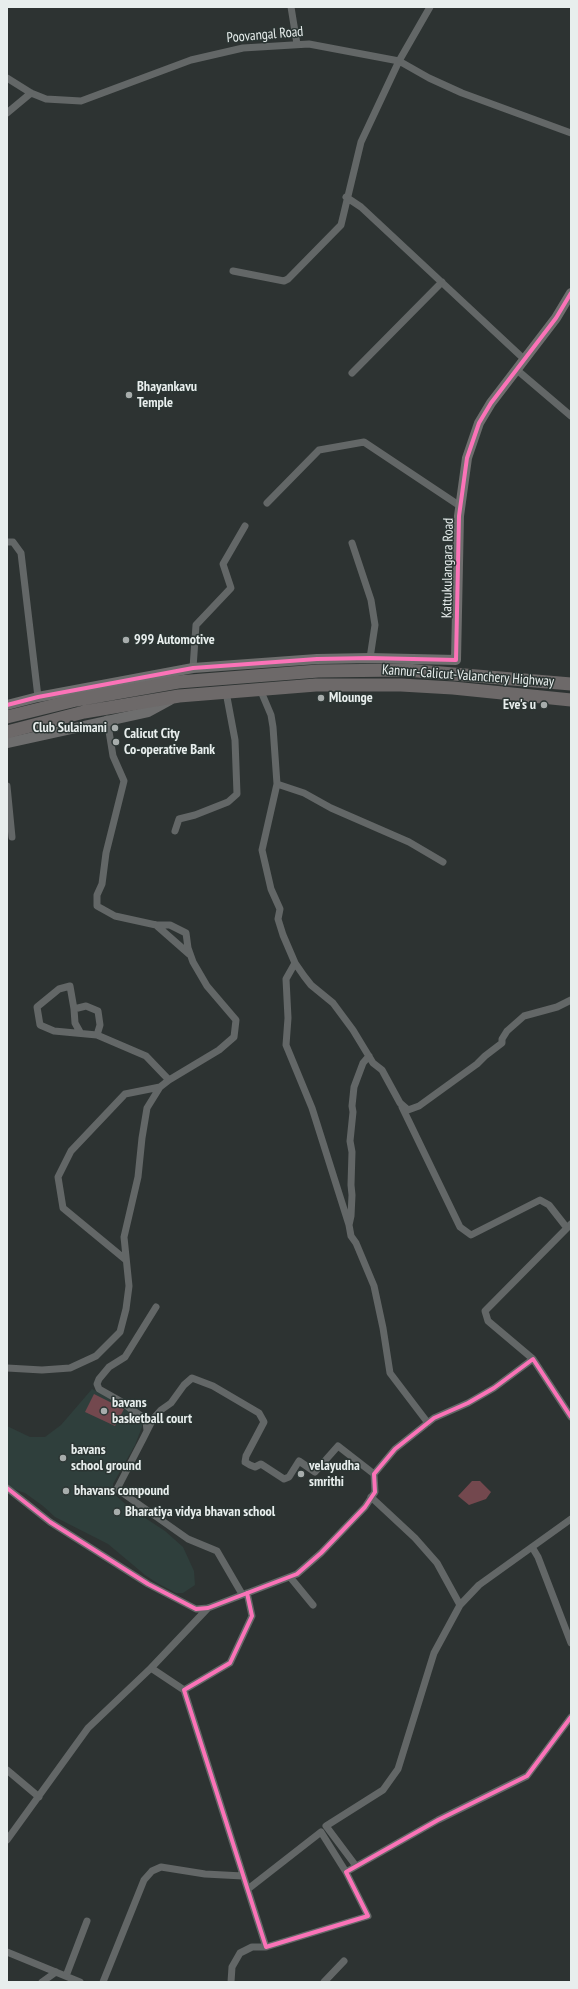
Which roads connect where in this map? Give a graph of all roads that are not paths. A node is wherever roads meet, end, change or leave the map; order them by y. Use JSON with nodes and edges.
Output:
{"nodes":[{"id":1,"x":291,"y":7,"type":"edge"},
{"id":2,"x":430,"y":7,"type":"edge"},
{"id":3,"x":297,"y":44,"type":"junction"},
{"id":4,"x":399,"y":61,"type":"junction"},
{"id":5,"x":8,"y":78,"type":"edge"},
{"id":6,"x":31,"y":93,"type":"junction"},
{"id":7,"x":7,"y":113,"type":"edge"},
{"id":8,"x":571,"y":133,"type":"edge"},
{"id":9,"x":346,"y":197,"type":"junction"},
{"id":10,"x":232,"y":271,"type":"dead end"},
{"id":11,"x":442,"y":282,"type":"junction"},
{"id":12,"x":571,"y":292,"type":"edge"},
{"id":13,"x":525,"y":360,"type":"junction"},
{"id":14,"x":518,"y":370,"type":"junction"},
{"id":15,"x":352,"y":373,"type":"dead end"},
{"id":16,"x":571,"y":416,"type":"edge"},
{"id":17,"x":267,"y":503,"type":"dead end"},
{"id":18,"x":460,"y":506,"type":"junction"},
{"id":19,"x":245,"y":526,"type":"dead end"},
{"id":20,"x":7,"y":542,"type":"edge"},
{"id":21,"x":352,"y":543,"type":"dead end"},
{"id":22,"x":370,"y":658,"type":"junction"},
{"id":23,"x":193,"y":668,"type":"junction"},
{"id":24,"x":571,"y":684,"type":"edge"},
{"id":25,"x":260,"y":690,"type":"junction"},
{"id":26,"x":226,"y":692,"type":"junction"},
{"id":27,"x":179,"y":696,"type":"junction"},
{"id":28,"x":38,"y":697,"type":"junction"},
{"id":29,"x":571,"y":700,"type":"edge"},
{"id":30,"x":7,"y":705,"type":"edge"},
{"id":31,"x":7,"y":717,"type":"edge"},
{"id":32,"x":107,"y":719,"type":"junction"},
{"id":33,"x":7,"y":732,"type":"edge"},
{"id":34,"x":7,"y":743,"type":"edge"},
{"id":35,"x":276,"y":784,"type":"junction"},
{"id":36,"x":7,"y":786,"type":"edge"},
{"id":37,"x":175,"y":831,"type":"dead end"},
{"id":38,"x":12,"y":837,"type":"dead end"},
{"id":39,"x":443,"y":862,"type":"dead end"},
{"id":40,"x":156,"y":925,"type":"junction"},
{"id":41,"x":191,"y":956,"type":"junction"},
{"id":42,"x":295,"y":963,"type":"junction"},
{"id":43,"x":571,"y":1000,"type":"edge"},
{"id":44,"x":74,"y":1009,"type":"junction"},
{"id":45,"x":80,"y":1032,"type":"junction"},
{"id":46,"x":98,"y":1034,"type":"junction"},
{"id":47,"x":369,"y":1056,"type":"junction"},
{"id":48,"x":169,"y":1080,"type":"junction"},
{"id":49,"x":160,"y":1087,"type":"junction"},
{"id":50,"x":400,"y":1103,"type":"junction"},
{"id":51,"x":348,"y":1225,"type":"junction"},
{"id":52,"x":569,"y":1226,"type":"edge"},
{"id":53,"x":126,"y":1260,"type":"junction"},
{"id":54,"x":156,"y":1307,"type":"dead end"},
{"id":55,"x":533,"y":1359,"type":"junction"},
{"id":56,"x":7,"y":1368,"type":"edge"},
{"id":57,"x":571,"y":1417,"type":"edge"},
{"id":58,"x":428,"y":1423,"type":"junction"},
{"id":59,"x":147,"y":1431,"type":"junction"},
{"id":60,"x":374,"y":1474,"type":"junction"},
{"id":61,"x":7,"y":1488,"type":"edge"},
{"id":62,"x":371,"y":1497,"type":"junction"},
{"id":63,"x":571,"y":1519,"type":"edge"},
{"id":64,"x":532,"y":1547,"type":"junction"},
{"id":65,"x":290,"y":1577,"type":"junction"},
{"id":66,"x":245,"y":1594,"type":"junction"},
{"id":67,"x":313,"y":1605,"type":"dead end"},
{"id":68,"x":460,"y":1605,"type":"junction"},
{"id":69,"x":208,"y":1608,"type":"junction"},
{"id":70,"x":571,"y":1643,"type":"edge"},
{"id":71,"x":150,"y":1668,"type":"junction"},
{"id":72,"x":184,"y":1690,"type":"junction"},
{"id":73,"x":571,"y":1717,"type":"edge"},
{"id":74,"x":7,"y":1770,"type":"edge"},
{"id":75,"x":38,"y":1797,"type":"junction"},
{"id":76,"x":7,"y":1840,"type":"edge"},
{"id":77,"x":356,"y":1866,"type":"junction"},
{"id":78,"x":346,"y":1872,"type":"junction"},
{"id":79,"x":243,"y":1876,"type":"junction"},
{"id":80,"x":248,"y":1889,"type":"junction"},
{"id":81,"x":87,"y":1921,"type":"dead end"},
{"id":82,"x":266,"y":1947,"type":"junction"},
{"id":83,"x":7,"y":1952,"type":"edge"},
{"id":84,"x":344,"y":1961,"type":"dead end"},
{"id":85,"x":56,"y":1972,"type":"junction"},
{"id":86,"x":66,"y":1976,"type":"junction"},
{"id":87,"x":42,"y":1982,"type":"edge"},
{"id":88,"x":80,"y":1982,"type":"edge"},
{"id":89,"x":103,"y":1982,"type":"edge"},
{"id":90,"x":231,"y":1982,"type":"edge"},
{"id":91,"x":324,"y":1982,"type":"edge"}],
"edges":[{"from":1,"to":3,"type":"street"},
{"from":2,"to":4,"type":"street"},
{"from":3,"to":4,"type":"street","name":"Poovangal Road"},
{"from":3,"to":6,"type":"street","name":"Poovangal Road"},
{"from":4,"to":8,"type":"street","name":"Poovangal Road"},
{"from":4,"to":9,"type":"street"},
{"from":5,"to":6,"type":"street","name":"Poovangal Road"},
{"from":6,"to":7,"type":"street"},
{"from":9,"to":10,"type":"street"},
{"from":9,"to":11,"type":"street"},
{"from":11,"to":13,"type":"street"},
{"from":11,"to":15,"type":"street"},
{"from":12,"to":13,"type":"street","name":"Kattukulangara Road"},
{"from":13,"to":14,"type":"street","name":"Kattukulangara Road"},
{"from":14,"to":16,"type":"street"},
{"from":14,"to":18,"type":"street","name":"Kattukulangara Road"},
{"from":17,"to":18,"type":"street"},
{"from":18,"to":22,"type":"street","name":"Kattukulangara Road"},
{"from":19,"to":23,"type":"street"},
{"from":20,"to":28,"type":"street"},
{"from":21,"to":22,"type":"street"},
{"from":22,"to":23,"type":"street"},
{"from":23,"to":28,"type":"street"},
{"from":24,"to":31,"type":"highway","name":"Kannur-Calicut-Valanchery Highway"},
{"from":25,"to":26,"type":"highway","name":"Kannur-Calicut-Valanchery Highway"},
{"from":25,"to":29,"type":"highway","name":"Kannur-Calicut-Valanchery Highway"},
{"from":25,"to":35,"type":"street"},
{"from":26,"to":27,"type":"highway","name":"Kannur-Calicut-Valanchery Highway"},
{"from":26,"to":37,"type":"street"},
{"from":27,"to":32,"type":"street"},
{"from":27,"to":33,"type":"highway","name":"Kannur-Calicut-Valanchery Highway"},
{"from":28,"to":30,"type":"street"},
{"from":32,"to":34,"type":"street"},
{"from":32,"to":40,"type":"street"},
{"from":35,"to":39,"type":"street"},
{"from":35,"to":42,"type":"street"},
{"from":36,"to":38,"type":"street"},
{"from":40,"to":41,"type":"street"},
{"from":40,"to":41,"type":"street"},
{"from":41,"to":48,"type":"street"},
{"from":42,"to":47,"type":"street"},
{"from":42,"to":51,"type":"street"},
{"from":43,"to":50,"type":"street"},
{"from":44,"to":45,"type":"street"},
{"from":44,"to":45,"type":"street"},
{"from":44,"to":46,"type":"street"},
{"from":45,"to":46,"type":"street"},
{"from":46,"to":48,"type":"street"},
{"from":47,"to":50,"type":"street"},
{"from":47,"to":51,"type":"street"},
{"from":48,"to":49,"type":"street"},
{"from":49,"to":53,"type":"street"},
{"from":49,"to":53,"type":"street"},
{"from":50,"to":52,"type":"street"},
{"from":51,"to":58,"type":"street"},
{"from":52,"to":55,"type":"street"},
{"from":53,"to":56,"type":"street"},
{"from":54,"to":59,"type":"street"},
{"from":55,"to":57,"type":"street"},
{"from":55,"to":58,"type":"street"},
{"from":58,"to":60,"type":"street"},
{"from":59,"to":60,"type":"street"},
{"from":59,"to":66,"type":"street"},
{"from":60,"to":62,"type":"street"},
{"from":61,"to":69,"type":"street"},
{"from":62,"to":65,"type":"street"},
{"from":62,"to":68,"type":"street"},
{"from":63,"to":64,"type":"street"},
{"from":64,"to":68,"type":"street"},
{"from":64,"to":70,"type":"street"},
{"from":65,"to":66,"type":"street"},
{"from":65,"to":67,"type":"street"},
{"from":66,"to":69,"type":"street"},
{"from":66,"to":72,"type":"street"},
{"from":68,"to":77,"type":"street"},
{"from":69,"to":71,"type":"street"},
{"from":71,"to":72,"type":"street"},
{"from":71,"to":75,"type":"street"},
{"from":72,"to":79,"type":"street"},
{"from":73,"to":77,"type":"street"},
{"from":74,"to":75,"type":"street"},
{"from":75,"to":76,"type":"street"},
{"from":77,"to":78,"type":"street"},
{"from":78,"to":80,"type":"street"},
{"from":78,"to":82,"type":"street"},
{"from":79,"to":80,"type":"street"},
{"from":79,"to":89,"type":"street"},
{"from":80,"to":82,"type":"street"},
{"from":81,"to":86,"type":"street"},
{"from":82,"to":90,"type":"street"},
{"from":83,"to":85,"type":"street"},
{"from":84,"to":91,"type":"street"},
{"from":85,"to":86,"type":"street"},
{"from":85,"to":87,"type":"street"},
{"from":86,"to":88,"type":"street"}]}
